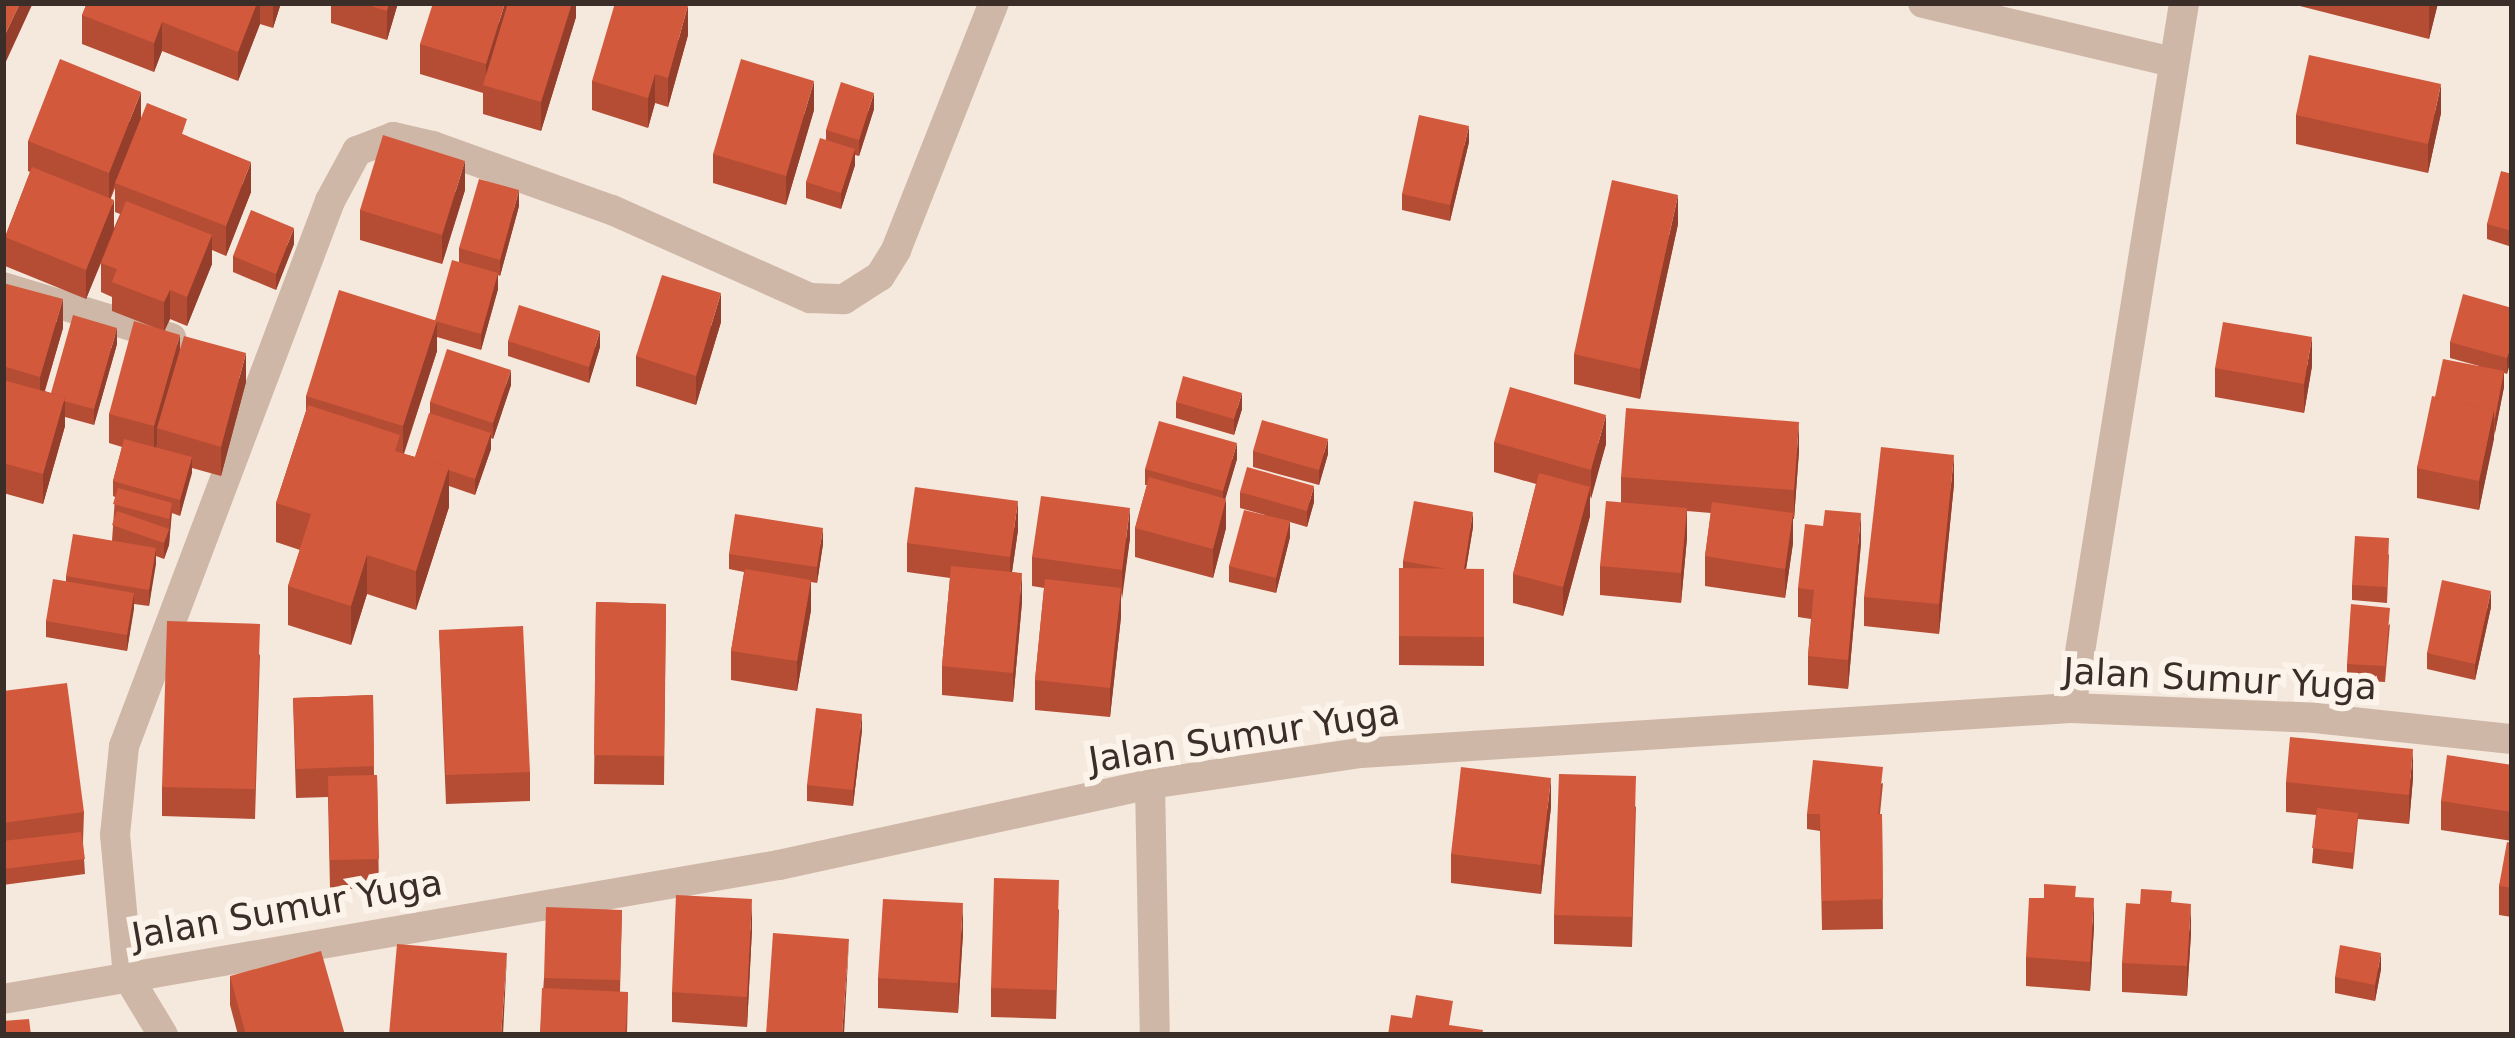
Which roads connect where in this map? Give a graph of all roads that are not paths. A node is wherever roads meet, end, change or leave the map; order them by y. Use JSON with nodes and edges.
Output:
{"nodes":[{"id":1,"x":994,"y":3,"type":"edge"},
{"id":2,"x":1923,"y":3,"type":"edge"},
{"id":3,"x":2184,"y":3,"type":"edge"},
{"id":4,"x":2173,"y":62,"type":"junction"},
{"id":5,"x":3,"y":286,"type":"edge"},
{"id":6,"x":193,"y":345,"type":"edge"},
{"id":7,"x":231,"y":356,"type":"edge"},
{"id":8,"x":269,"y":366,"type":"junction"},
{"id":9,"x":2071,"y":708,"type":"junction"},
{"id":10,"x":2512,"y":740,"type":"edge"},
{"id":11,"x":1150,"y":784,"type":"junction"},
{"id":12,"x":128,"y":977,"type":"junction"},
{"id":13,"x":3,"y":999,"type":"edge"},
{"id":14,"x":163,"y":1035,"type":"edge"},
{"id":15,"x":1155,"y":1035,"type":"edge"}],
"edges":[{"from":1,"to":8,"type":"street"},
{"from":2,"to":4,"type":"street"},
{"from":3,"to":4,"type":"street"},
{"from":4,"to":9,"type":"street"},
{"from":5,"to":6,"type":"street"},
{"from":7,"to":8,"type":"street"},
{"from":8,"to":12,"type":"street"},
{"from":9,"to":10,"type":"street","name":"Jalan Sumur Yuga"},
{"from":9,"to":11,"type":"street","name":"Jalan Sumur Yuga"},
{"from":11,"to":12,"type":"street","name":"Jalan Sumur Yuga"},
{"from":11,"to":15,"type":"street"},
{"from":12,"to":13,"type":"street","name":"Jalan Sumur Yuga"},
{"from":12,"to":14,"type":"street"}]}
